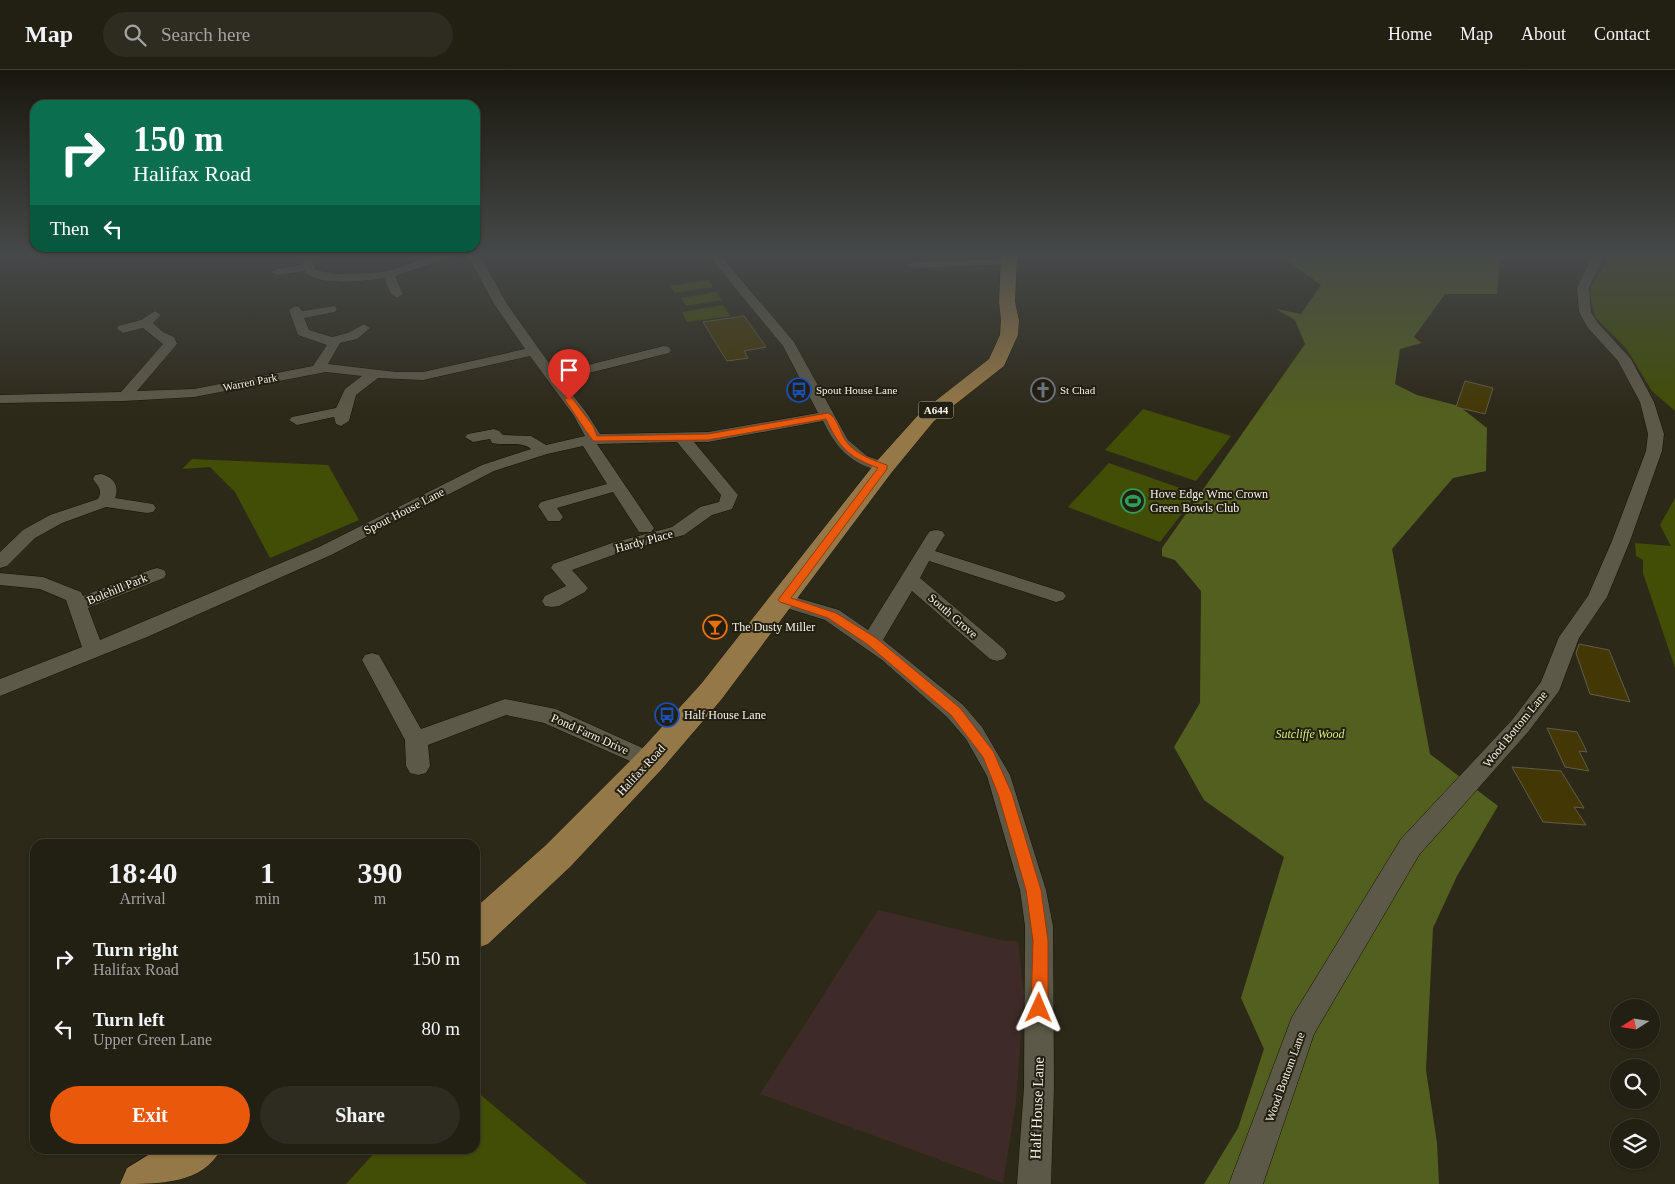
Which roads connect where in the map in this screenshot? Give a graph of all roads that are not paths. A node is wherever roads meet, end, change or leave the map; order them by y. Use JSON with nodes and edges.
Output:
{"nodes":[{"id":1,"x":504,"y":308,"type":"edge"},
{"id":2,"x":758,"y":308,"type":"edge"},
{"id":3,"x":1007,"y":308,"type":"edge"},
{"id":4,"x":1584,"y":308,"type":"edge"},
{"id":5,"x":331,"y":309,"type":"dead end"},
{"id":6,"x":364,"y":328,"type":"dead end"},
{"id":7,"x":123,"y":329,"type":"dead end"},
{"id":8,"x":330,"y":341,"type":"junction"},
{"id":9,"x":664,"y":350,"type":"dead end"},
{"id":10,"x":534,"y":351,"type":"junction"},
{"id":11,"x":318,"y":369,"type":"junction"},
{"id":12,"x":375,"y":374,"type":"junction"},
{"id":13,"x":552,"y":378,"type":"junction"},
{"id":14,"x":124,"y":397,"type":"junction"},
{"id":15,"x":0,"y":399,"type":"edge"},
{"id":16,"x":52,"y":400,"type":"junction"},
{"id":17,"x":32,"y":415,"type":"dead end"},
{"id":18,"x":828,"y":416,"type":"junction"},
{"id":19,"x":298,"y":420,"type":"dead end"},
{"id":20,"x":473,"y":437,"type":"dead end"},
{"id":21,"x":683,"y":439,"type":"junction"},
{"id":22,"x":590,"y":440,"type":"junction"},
{"id":23,"x":543,"y":450,"type":"junction"},
{"id":24,"x":884,"y":467,"type":"junction"},
{"id":25,"x":101,"y":479,"type":"dead end"},
{"id":26,"x":617,"y":486,"type":"junction"},
{"id":27,"x":105,"y":502,"type":"junction"},
{"id":28,"x":147,"y":508,"type":"dead end"},
{"id":29,"x":554,"y":517,"type":"dead end"},
{"id":30,"x":645,"y":528,"type":"dead end"},
{"id":31,"x":936,"y":535,"type":"dead end"},
{"id":32,"x":925,"y":554,"type":"junction"},
{"id":33,"x":0,"y":562,"type":"edge"},
{"id":34,"x":157,"y":574,"type":"dead end"},
{"id":35,"x":0,"y":579,"type":"edge"},
{"id":36,"x":909,"y":579,"type":"junction"},
{"id":37,"x":1056,"y":596,"type":"dead end"},
{"id":38,"x":784,"y":600,"type":"junction"},
{"id":39,"x":552,"y":601,"type":"dead end"},
{"id":40,"x":78,"y":605,"type":"junction"},
{"id":41,"x":872,"y":641,"type":"junction"},
{"id":42,"x":94,"y":651,"type":"junction"},
{"id":43,"x":997,"y":654,"type":"dead end"},
{"id":44,"x":372,"y":660,"type":"dead end"},
{"id":45,"x":0,"y":688,"type":"edge"},
{"id":46,"x":416,"y":740,"type":"junction"},
{"id":47,"x":650,"y":761,"type":"junction"},
{"id":48,"x":418,"y":766,"type":"dead end"},
{"id":49,"x":480,"y":927,"type":"edge"},
{"id":50,"x":191,"y":1154,"type":"edge"},
{"id":51,"x":143,"y":1184,"type":"edge"},
{"id":52,"x":1034,"y":1184,"type":"edge"},
{"id":53,"x":1246,"y":1184,"type":"edge"}],
"edges":[{"from":1,"to":10,"type":"street"},
{"from":2,"to":18,"type":"street"},
{"from":3,"to":24,"type":"main road","name":"Halifax Road","number":"A644"},
{"from":4,"to":53,"type":"street","name":"Wood Bottom Lane"},
{"from":5,"to":8,"type":"street"},
{"from":6,"to":8,"type":"street"},
{"from":7,"to":14,"type":"street"},
{"from":8,"to":11,"type":"street"},
{"from":9,"to":13,"type":"street"},
{"from":10,"to":12,"type":"street","name":"Warren Park"},
{"from":10,"to":13,"type":"street"},
{"from":11,"to":12,"type":"street","name":"Warren Park"},
{"from":11,"to":14,"type":"street","name":"Warren Park"},
{"from":12,"to":19,"type":"street"},
{"from":13,"to":22,"type":"street"},
{"from":14,"to":16,"type":"street","name":"Warren Park"},
{"from":15,"to":16,"type":"street","name":"Warren Park"},
{"from":16,"to":17,"type":"street"},
{"from":18,"to":21,"type":"street","name":"Spout House Lane"},
{"from":18,"to":24,"type":"street"},
{"from":20,"to":23,"type":"street"},
{"from":21,"to":22,"type":"street","name":"Spout House Lane"},
{"from":21,"to":39,"type":"street","name":"Hardy Place"},
{"from":22,"to":23,"type":"street","name":"Spout House Lane"},
{"from":22,"to":26,"type":"street"},
{"from":23,"to":42,"type":"street","name":"Spout House Lane"},
{"from":24,"to":38,"type":"main road","name":"Halifax Road","number":"A644"},
{"from":25,"to":27,"type":"street"},
{"from":26,"to":29,"type":"street"},
{"from":26,"to":30,"type":"street"},
{"from":27,"to":28,"type":"street"},
{"from":27,"to":33,"type":"street"},
{"from":31,"to":32,"type":"street"},
{"from":32,"to":36,"type":"street"},
{"from":32,"to":37,"type":"street"},
{"from":34,"to":40,"type":"street","name":"Bolehill Park"},
{"from":35,"to":40,"type":"street","name":"Bolehill Park"},
{"from":36,"to":41,"type":"street"},
{"from":36,"to":43,"type":"street","name":"South Grove"},
{"from":38,"to":41,"type":"street","name":"Half House Lane"},
{"from":38,"to":47,"type":"main road","name":"Halifax Road","number":"A644"},
{"from":40,"to":42,"type":"street","name":"Bolehill Park"},
{"from":41,"to":52,"type":"street","name":"Half House Lane"},
{"from":42,"to":45,"type":"street","name":"Spout House Lane"},
{"from":44,"to":46,"type":"street"},
{"from":46,"to":47,"type":"street","name":"Pond Farm Drive"},
{"from":46,"to":48,"type":"street"},
{"from":47,"to":49,"type":"main road","name":"Halifax Road","number":"A644"},
{"from":50,"to":51,"type":"main road"}]}
